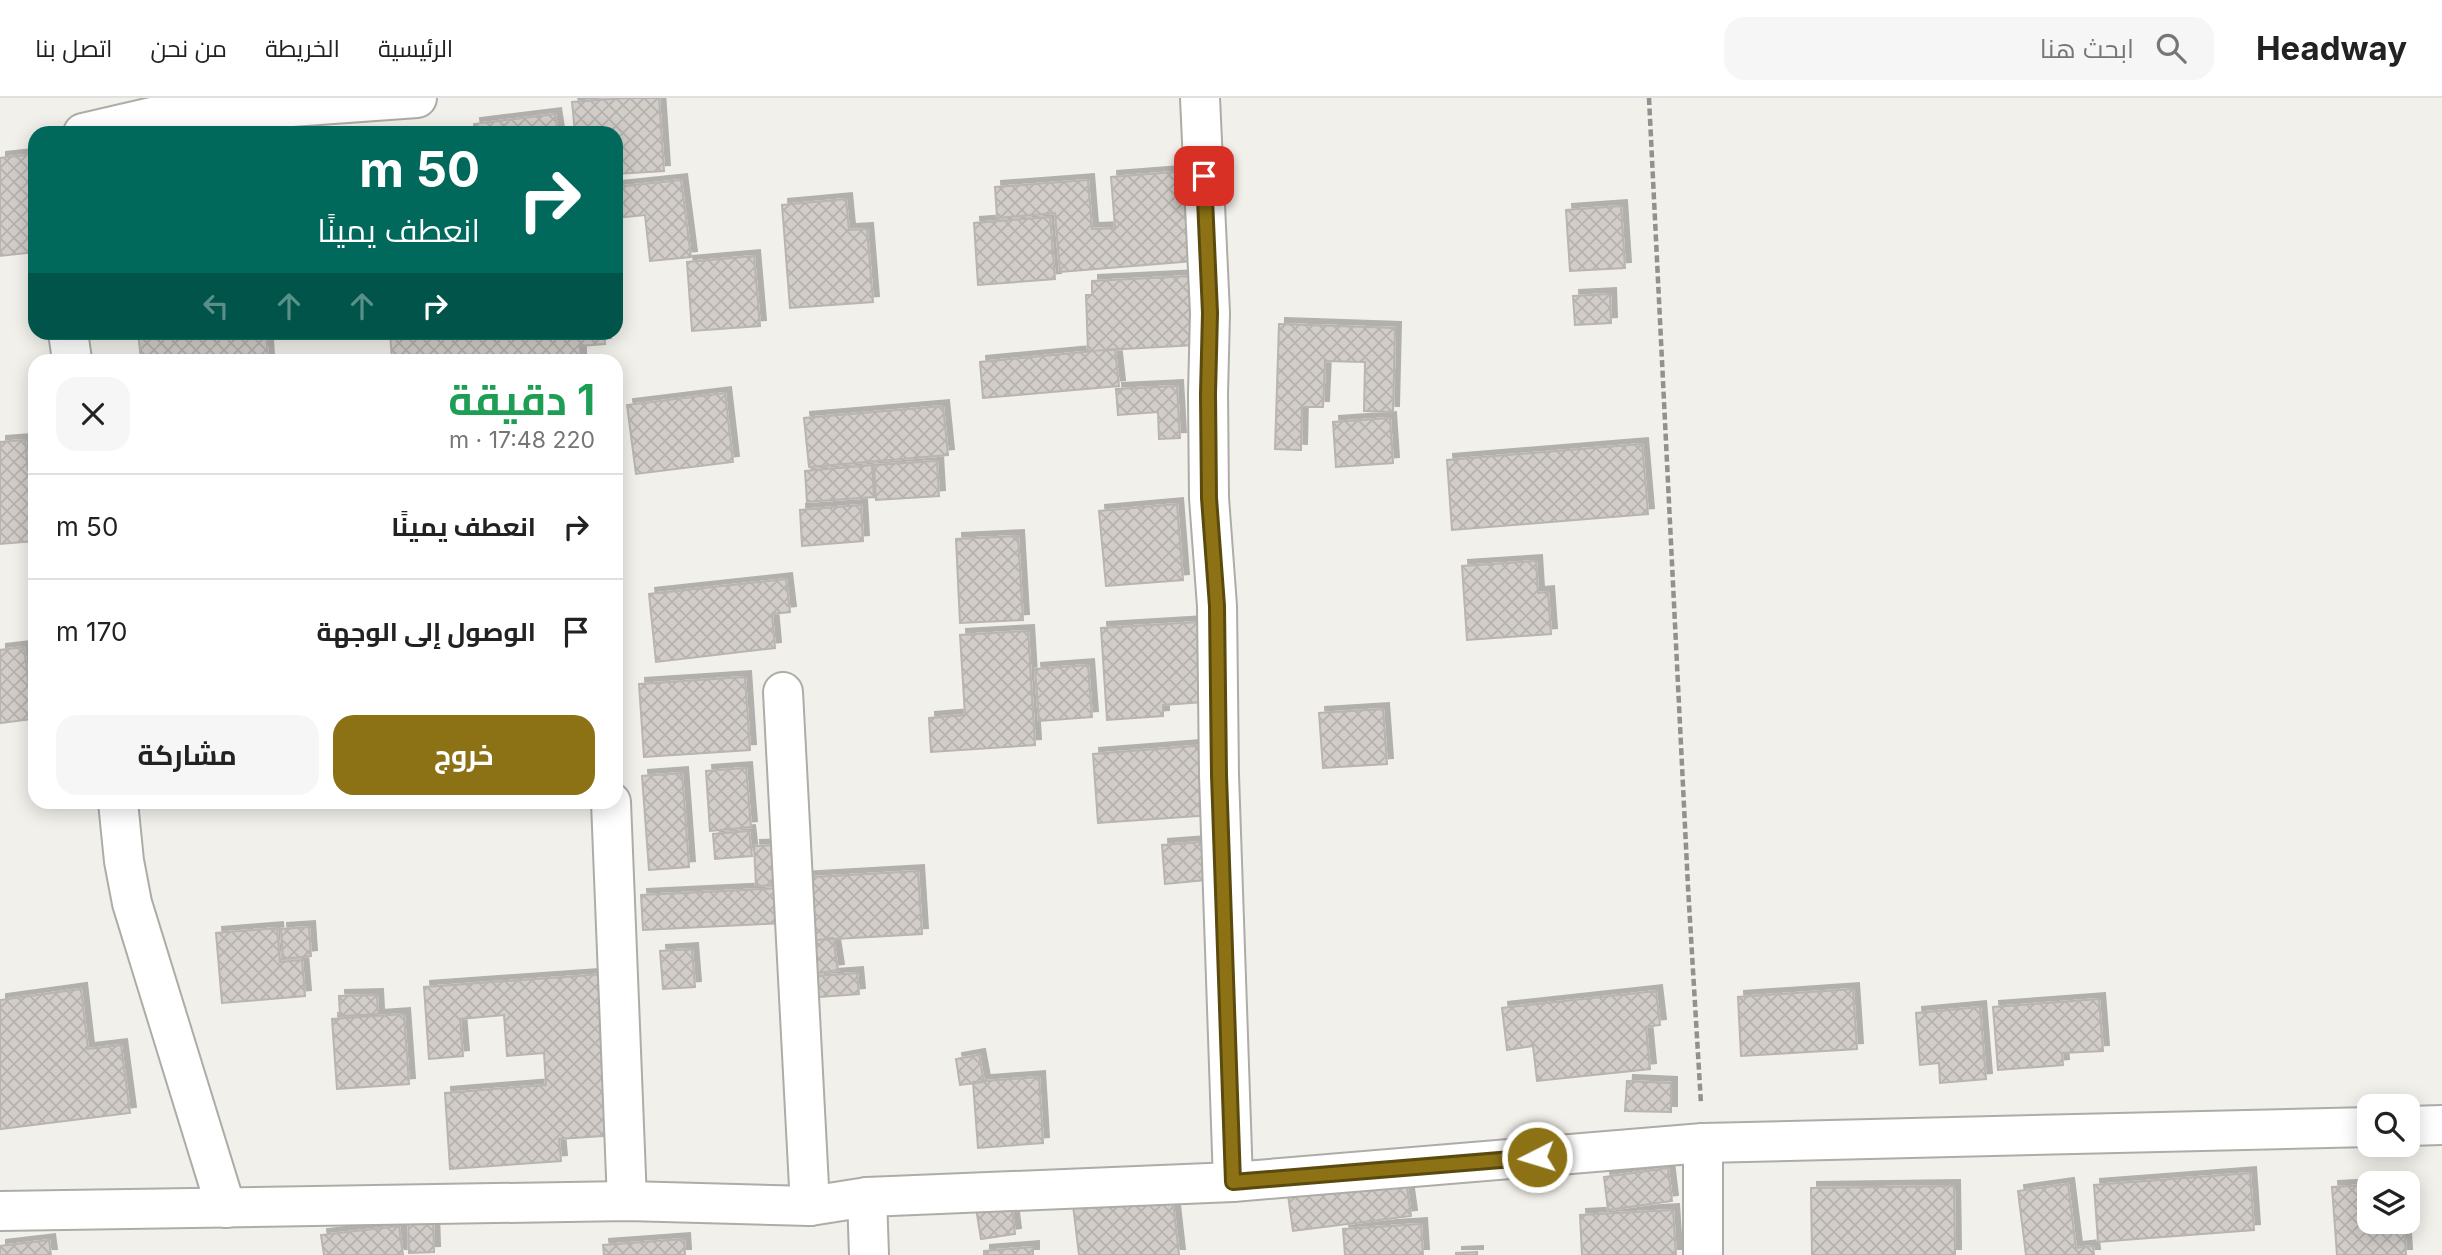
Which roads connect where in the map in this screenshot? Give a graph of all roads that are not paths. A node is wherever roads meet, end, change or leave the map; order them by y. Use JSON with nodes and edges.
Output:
{"nodes":[{"id":1,"x":417,"y":98,"type":"edge"},
{"id":2,"x":1200,"y":98,"type":"edge"},
{"id":3,"x":113,"y":126,"type":"edge"},
{"id":4,"x":783,"y":692,"type":"dead end"},
{"id":5,"x":119,"y":809,"type":"edge"},
{"id":6,"x":611,"y":809,"type":"edge"},
{"id":7,"x":2442,"y":1125,"type":"edge"},
{"id":8,"x":2420,"y":1126,"type":"edge"},
{"id":9,"x":2357,"y":1127,"type":"edge"},
{"id":10,"x":1703,"y":1143,"type":"junction"},
{"id":11,"x":1233,"y":1182,"type":"junction"},
{"id":12,"x":867,"y":1198,"type":"junction"},
{"id":13,"x":627,"y":1201,"type":"junction"},
{"id":14,"x":810,"y":1206,"type":"junction"},
{"id":15,"x":226,"y":1208,"type":"junction"},
{"id":16,"x":0,"y":1211,"type":"edge"},
{"id":17,"x":869,"y":1255,"type":"edge"},
{"id":18,"x":1703,"y":1255,"type":"edge"}],
"edges":[{"from":1,"to":3,"type":"street"},
{"from":2,"to":11,"type":"street"},
{"from":4,"to":14,"type":"street"},
{"from":5,"to":15,"type":"street"},
{"from":6,"to":13,"type":"street"},
{"from":7,"to":8,"type":"street"},
{"from":9,"to":10,"type":"street"},
{"from":10,"to":11,"type":"street"},
{"from":10,"to":18,"type":"street"},
{"from":11,"to":12,"type":"street"},
{"from":12,"to":14,"type":"street"},
{"from":12,"to":17,"type":"street"},
{"from":13,"to":14,"type":"street"},
{"from":13,"to":15,"type":"street"},
{"from":15,"to":16,"type":"street"}]}
